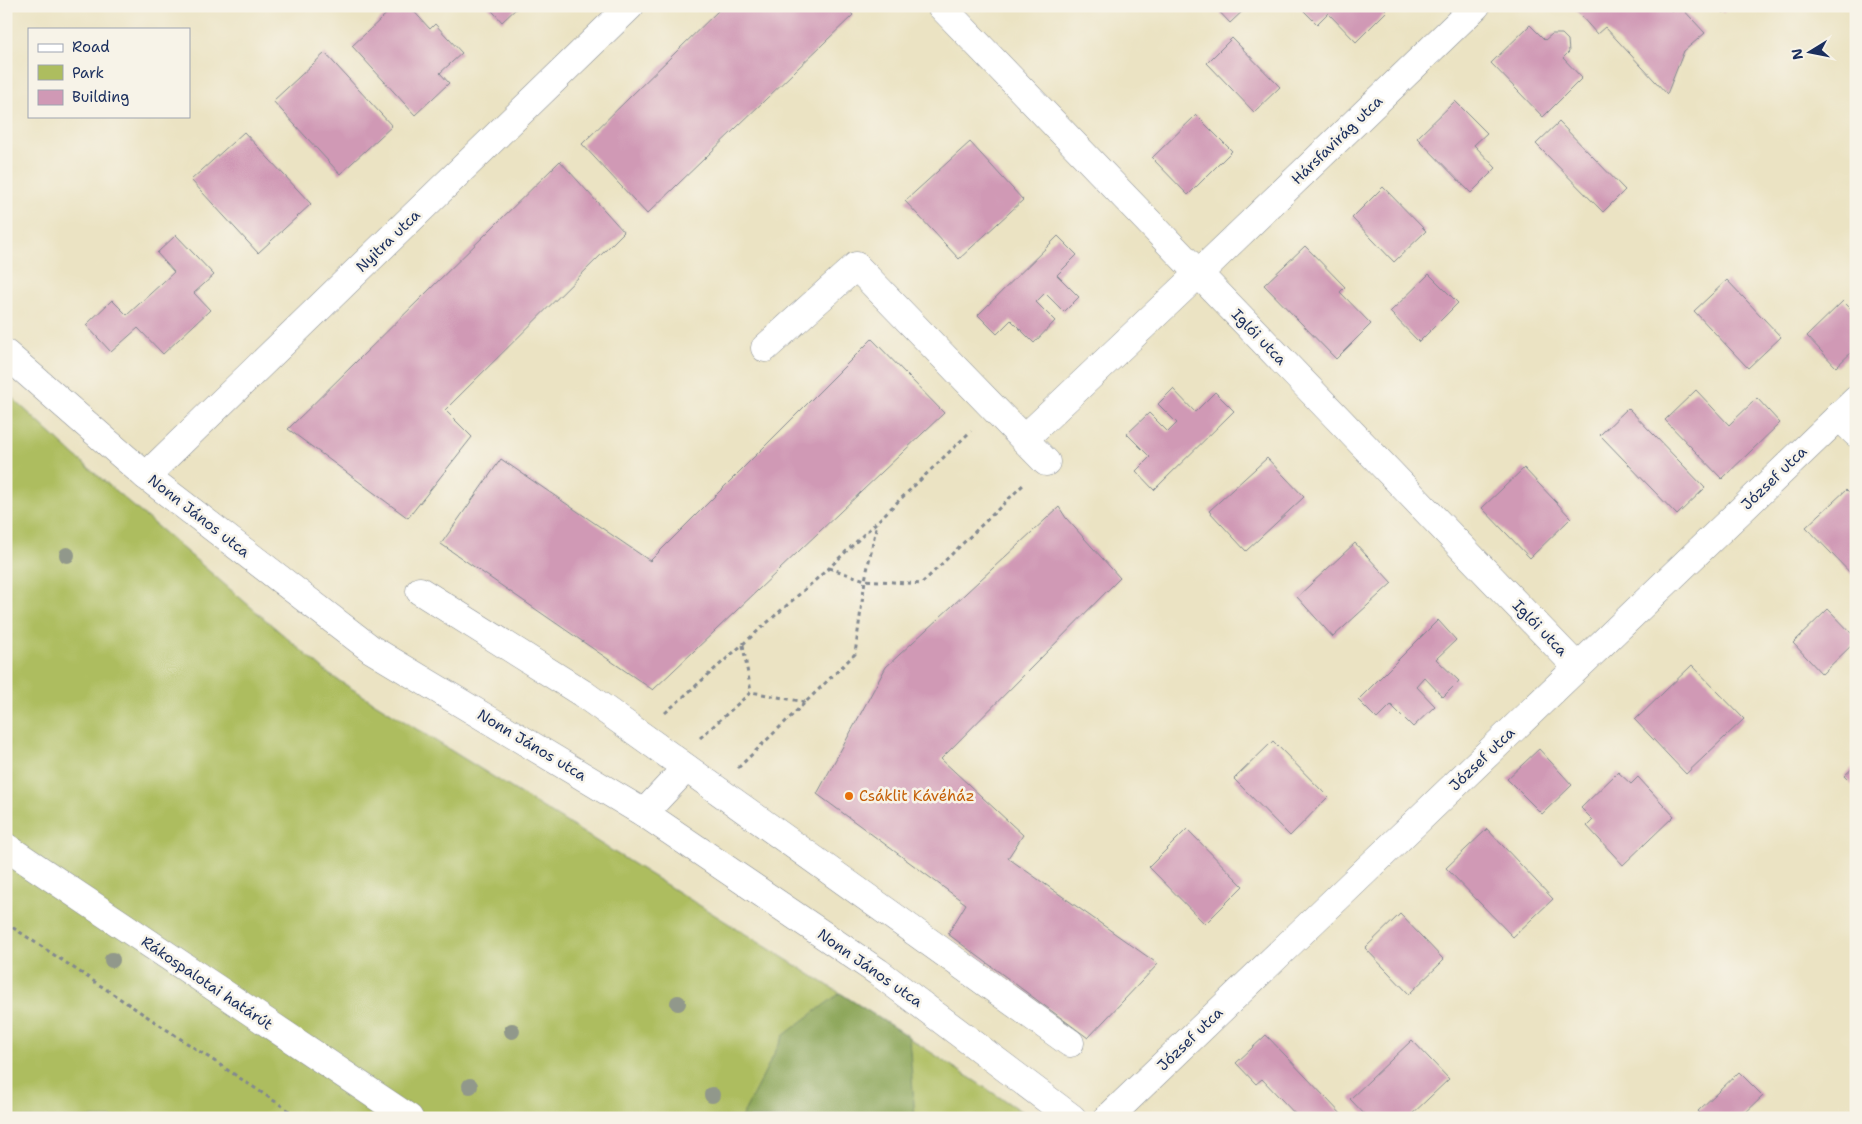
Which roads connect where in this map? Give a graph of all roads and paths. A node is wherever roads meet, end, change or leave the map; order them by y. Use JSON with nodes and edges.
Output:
{"nodes":[{"id":1,"x":630,"y":6,"type":"edge"},
{"id":2,"x":941,"y":6,"type":"edge"},
{"id":3,"x":1476,"y":6,"type":"edge"},
{"id":4,"x":1198,"y":274,"type":"junction"},
{"id":5,"x":764,"y":348,"type":"dead end"},
{"id":6,"x":6,"y":354,"type":"edge"},
{"id":7,"x":994,"y":409,"type":"junction"},
{"id":8,"x":1850,"y":416,"type":"edge"},
{"id":9,"x":1024,"y":440,"type":"junction"},
{"id":10,"x":1046,"y":462,"type":"joint"},
{"id":11,"x":146,"y":476,"type":"junction"},
{"id":12,"x":877,"y":522,"type":"junction"},
{"id":13,"x":830,"y":568,"type":"junction"},
{"id":14,"x":865,"y":580,"type":"junction"},
{"id":15,"x":420,"y":591,"type":"dead end"},
{"id":16,"x":743,"y":645,"type":"junction"},
{"id":17,"x":1577,"y":667,"type":"junction"},
{"id":18,"x":751,"y":692,"type":"junction"},
{"id":19,"x":805,"y":702,"type":"junction"},
{"id":20,"x":640,"y":735,"type":"junction"},
{"id":21,"x":681,"y":764,"type":"junction"},
{"id":22,"x":717,"y":790,"type":"junction"},
{"id":23,"x":644,"y":813,"type":"junction"},
{"id":24,"x":6,"y":848,"type":"edge"},
{"id":25,"x":6,"y":924,"type":"edge"},
{"id":26,"x":1070,"y":1043,"type":"dead end"},
{"id":27,"x":300,"y":1118,"type":"edge"},
{"id":28,"x":409,"y":1118,"type":"edge"},
{"id":29,"x":1072,"y":1118,"type":"edge"},
{"id":30,"x":1108,"y":1118,"type":"edge"}],
"edges":[{"from":1,"to":11,"type":"street","name":"Nyitra utca"},
{"from":2,"to":4,"type":"street","name":"Iglói utca"},
{"from":3,"to":4,"type":"street","name":"Hársfavirág utca"},
{"from":4,"to":9,"type":"street","name":"Hársfavirág utca"},
{"from":4,"to":17,"type":"street","name":"Iglói utca"},
{"from":5,"to":7,"type":"street"},
{"from":6,"to":11,"type":"street","name":"Nonn János utca"},
{"from":7,"to":9,"type":"street"},
{"from":7,"to":12,"type":"path"},
{"from":8,"to":17,"type":"street","name":"József utca"},
{"from":9,"to":10,"type":"street"},
{"from":10,"to":14,"type":"path"},
{"from":11,"to":23,"type":"street","name":"Nonn János utca"},
{"from":12,"to":13,"type":"path"},
{"from":12,"to":14,"type":"path"},
{"from":13,"to":14,"type":"path"},
{"from":13,"to":16,"type":"path"},
{"from":14,"to":19,"type":"path"},
{"from":15,"to":20,"type":"street"},
{"from":16,"to":18,"type":"path"},
{"from":16,"to":20,"type":"path"},
{"from":17,"to":30,"type":"street","name":"József utca"},
{"from":18,"to":19,"type":"path"},
{"from":18,"to":21,"type":"path"},
{"from":19,"to":22,"type":"path"},
{"from":20,"to":21,"type":"street"},
{"from":21,"to":22,"type":"street"},
{"from":21,"to":23,"type":"street"},
{"from":22,"to":26,"type":"street"},
{"from":23,"to":29,"type":"street","name":"Nonn János utca"},
{"from":24,"to":28,"type":"street","name":"Rákospalotai határút"},
{"from":25,"to":27,"type":"path"}]}
